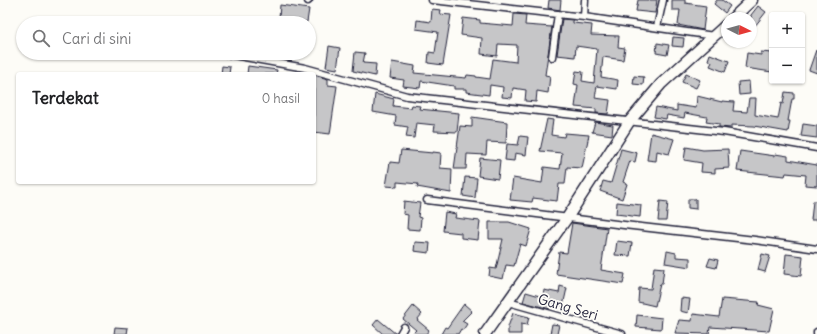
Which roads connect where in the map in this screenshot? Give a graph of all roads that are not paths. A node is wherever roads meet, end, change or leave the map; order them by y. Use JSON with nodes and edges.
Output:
{"nodes":[{"id":1,"x":432,"y":0,"type":"edge"},
{"id":2,"x":585,"y":0,"type":"edge"},
{"id":3,"x":662,"y":0,"type":"edge"},
{"id":4,"x":752,"y":0,"type":"edge"},
{"id":5,"x":464,"y":2,"type":"edge"},
{"id":6,"x":739,"y":12,"type":"edge"},
{"id":7,"x":558,"y":14,"type":"junction"},
{"id":8,"x":584,"y":17,"type":"junction"},
{"id":9,"x":657,"y":27,"type":"junction"},
{"id":10,"x":721,"y":30,"type":"edge"},
{"id":11,"x":714,"y":36,"type":"junction"},
{"id":12,"x":552,"y":58,"type":"dead end"},
{"id":13,"x":262,"y":60,"type":"edge"},
{"id":14,"x":296,"y":66,"type":"junction"},
{"id":15,"x":295,"y":72,"type":"edge"},
{"id":16,"x":629,"y":122,"type":"junction"},
{"id":17,"x":817,"y":148,"type":"edge"},
{"id":18,"x":427,"y":200,"type":"dead end"},
{"id":19,"x":567,"y":218,"type":"junction"},
{"id":20,"x":817,"y":249,"type":"edge"},
{"id":21,"x":508,"y":302,"type":"junction"},
{"id":22,"x":404,"y":327,"type":"dead end"},
{"id":23,"x":400,"y":334,"type":"edge"},
{"id":24,"x":485,"y":334,"type":"edge"},
{"id":25,"x":622,"y":334,"type":"edge"}],
"edges":[{"from":1,"to":5,"type":"street"},
{"from":2,"to":8,"type":"street"},
{"from":3,"to":9,"type":"street"},
{"from":4,"to":6,"type":"main road"},
{"from":5,"to":7,"type":"street"},
{"from":7,"to":8,"type":"street"},
{"from":7,"to":12,"type":"street"},
{"from":8,"to":9,"type":"street"},
{"from":9,"to":11,"type":"street"},
{"from":10,"to":11,"type":"main road"},
{"from":11,"to":16,"type":"main road"},
{"from":13,"to":14,"type":"street"},
{"from":14,"to":15,"type":"street"},
{"from":14,"to":16,"type":"street"},
{"from":16,"to":17,"type":"street"},
{"from":16,"to":19,"type":"main road"},
{"from":18,"to":19,"type":"street"},
{"from":19,"to":20,"type":"street"},
{"from":19,"to":21,"type":"main road"},
{"from":21,"to":24,"type":"main road"},
{"from":21,"to":25,"type":"street","name":"Gang Seri"},
{"from":22,"to":23,"type":"street"}]}
